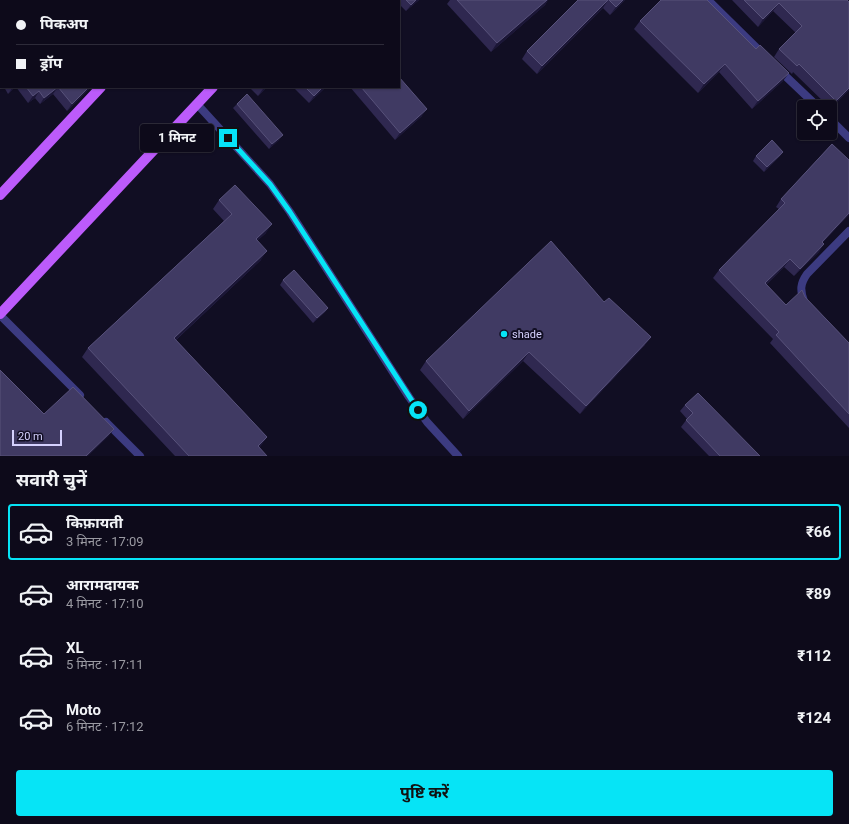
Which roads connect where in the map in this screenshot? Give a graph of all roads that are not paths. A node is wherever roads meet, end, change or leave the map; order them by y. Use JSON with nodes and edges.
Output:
{"nodes":[{"id":1,"x":708,"y":0,"type":"edge"},
{"id":2,"x":100,"y":88,"type":"edge"},
{"id":3,"x":212,"y":88,"type":"edge"},
{"id":4,"x":811,"y":100,"type":"edge"},
{"id":5,"x":197,"y":104,"type":"junction"},
{"id":6,"x":837,"y":126,"type":"edge"},
{"id":7,"x":849,"y":138,"type":"edge"},
{"id":8,"x":0,"y":195,"type":"edge"},
{"id":9,"x":849,"y":231,"type":"edge"},
{"id":10,"x":809,"y":306,"type":"edge"},
{"id":11,"x":0,"y":314,"type":"edge"},
{"id":12,"x":84,"y":400,"type":"edge"},
{"id":13,"x":101,"y":416,"type":"edge"},
{"id":14,"x":140,"y":456,"type":"edge"},
{"id":15,"x":458,"y":456,"type":"edge"}],
"edges":[{"from":1,"to":4,"type":"lane"},
{"from":2,"to":8,"type":"main road"},
{"from":3,"to":5,"type":"main road"},
{"from":5,"to":11,"type":"main road"},
{"from":5,"to":15,"type":"lane"},
{"from":6,"to":7,"type":"lane"},
{"from":9,"to":10,"type":"lane"},
{"from":11,"to":12,"type":"lane"},
{"from":13,"to":14,"type":"lane"}]}
